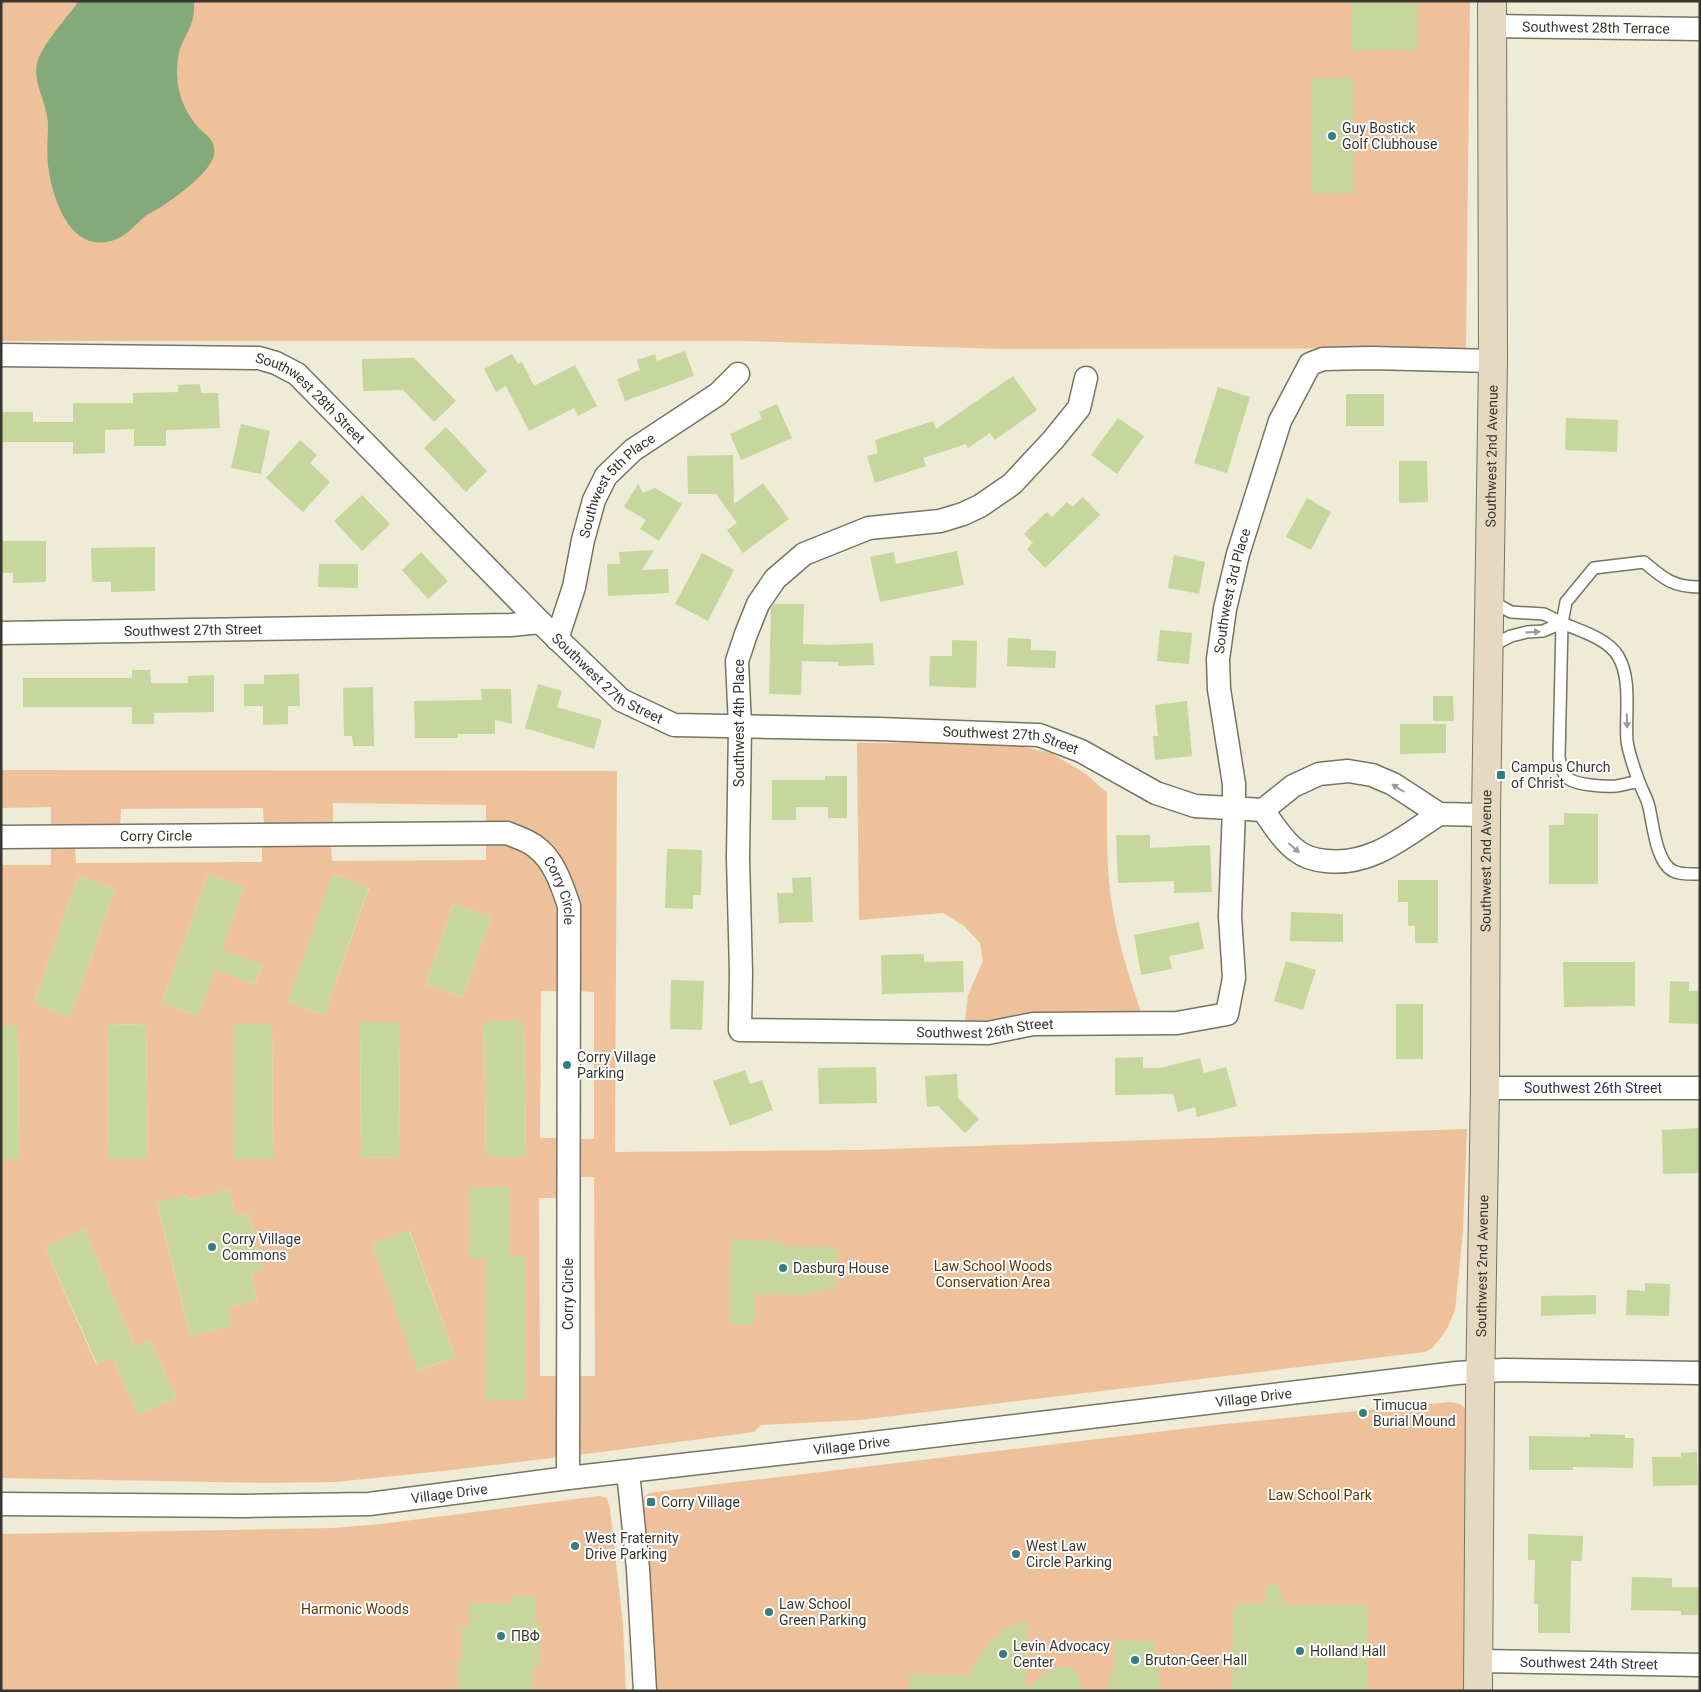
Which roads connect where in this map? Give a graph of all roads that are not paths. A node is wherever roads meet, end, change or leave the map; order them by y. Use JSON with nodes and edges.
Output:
{"nodes":[{"id":1,"x":1492,"y":13,"type":"edge"},
{"id":2,"x":1700,"y":29,"type":"edge"},
{"id":3,"x":1,"y":355,"type":"edge"},
{"id":4,"x":1493,"y":361,"type":"junction"},
{"id":5,"x":738,"y":374,"type":"dead end"},
{"id":6,"x":1086,"y":378,"type":"dead end"},
{"id":7,"x":1700,"y":587,"type":"edge"},
{"id":8,"x":1490,"y":601,"type":"junction"},
{"id":9,"x":540,"y":622,"type":"junction"},
{"id":10,"x":1562,"y":623,"type":"junction"},
{"id":11,"x":1,"y":633,"type":"edge"},
{"id":12,"x":556,"y":639,"type":"junction"},
{"id":13,"x":1489,"y":650,"type":"junction"},
{"id":14,"x":740,"y":726,"type":"junction"},
{"id":15,"x":1639,"y":782,"type":"junction"},
{"id":16,"x":1234,"y":809,"type":"junction"},
{"id":17,"x":1263,"y":810,"type":"junction"},
{"id":18,"x":1440,"y":814,"type":"junction"},
{"id":19,"x":1486,"y":815,"type":"junction"},
{"id":20,"x":1,"y":837,"type":"edge"},
{"id":21,"x":1700,"y":874,"type":"edge"},
{"id":22,"x":1227,"y":1014,"type":"joint"},
{"id":23,"x":740,"y":1030,"type":"joint"},
{"id":24,"x":1485,"y":1088,"type":"junction"},
{"id":25,"x":1700,"y":1088,"type":"edge"},
{"id":26,"x":1480,"y":1371,"type":"junction"},
{"id":27,"x":1700,"y":1373,"type":"edge"},
{"id":28,"x":628,"y":1472,"type":"junction"},
{"id":29,"x":568,"y":1478,"type":"junction"},
{"id":30,"x":1,"y":1504,"type":"edge"},
{"id":31,"x":1479,"y":1662,"type":"junction"},
{"id":32,"x":1700,"y":1665,"type":"edge"},
{"id":33,"x":645,"y":1691,"type":"edge"},
{"id":34,"x":1478,"y":1691,"type":"edge"}],
"edges":[{"from":1,"to":2,"type":"street","name":"Southwest 28th Terrace"},
{"from":1,"to":4,"type":"main road","name":"Southwest 2nd Avenue"},
{"from":3,"to":9,"type":"street","name":"Southwest 28th Street"},
{"from":4,"to":8,"type":"main road","name":"Southwest 2nd Avenue"},
{"from":4,"to":16,"type":"street","name":"Southwest 3rd Place"},
{"from":5,"to":12,"type":"street","name":"Southwest 5th Place"},
{"from":6,"to":14,"type":"street","name":"Southwest 4th Place"},
{"from":7,"to":10,"type":"lane"},
{"from":8,"to":10,"type":"lane"},
{"from":8,"to":13,"type":"main road","name":"Southwest 2nd Avenue"},
{"from":9,"to":11,"type":"street","name":"Southwest 27th Street"},
{"from":9,"to":12,"type":"street","name":"Southwest 27th Street"},
{"from":13,"to":10,"type":"lane","one_way":true},
{"from":10,"to":15,"type":"lane","one_way":true},
{"from":10,"to":15,"type":"lane"},
{"from":12,"to":14,"type":"street","name":"Southwest 27th Street"},
{"from":13,"to":19,"type":"main road","name":"Southwest 2nd Avenue"},
{"from":14,"to":16,"type":"street","name":"Southwest 27th Street"},
{"from":14,"to":23,"type":"street","name":"Southwest 4th Place"},
{"from":15,"to":21,"type":"lane"},
{"from":16,"to":17,"type":"street","name":"Southwest 27th Street"},
{"from":16,"to":22,"type":"street","name":"Southwest 3rd Place"},
{"from":18,"to":17,"type":"street","one_way":true},
{"from":17,"to":18,"type":"street","one_way":true},
{"from":18,"to":19,"type":"street"},
{"from":19,"to":24,"type":"main road","name":"Southwest 2nd Avenue"},
{"from":20,"to":29,"type":"street","name":"Corry Circle"},
{"from":22,"to":23,"type":"street","name":"Southwest 26th Street"},
{"from":24,"to":25,"type":"street","name":"Southwest 26th Street"},
{"from":24,"to":26,"type":"main road","name":"Southwest 2nd Avenue"},
{"from":26,"to":27,"type":"street","name":"Village Drive"},
{"from":26,"to":28,"type":"street","name":"Village Drive"},
{"from":26,"to":31,"type":"main road","name":"Southwest 2nd Avenue"},
{"from":28,"to":29,"type":"street","name":"Village Drive"},
{"from":28,"to":33,"type":"street"},
{"from":29,"to":30,"type":"street","name":"Village Drive"},
{"from":31,"to":32,"type":"street","name":"Southwest 24th Street"},
{"from":31,"to":34,"type":"main road","name":"Southwest 2nd Avenue"}]}
